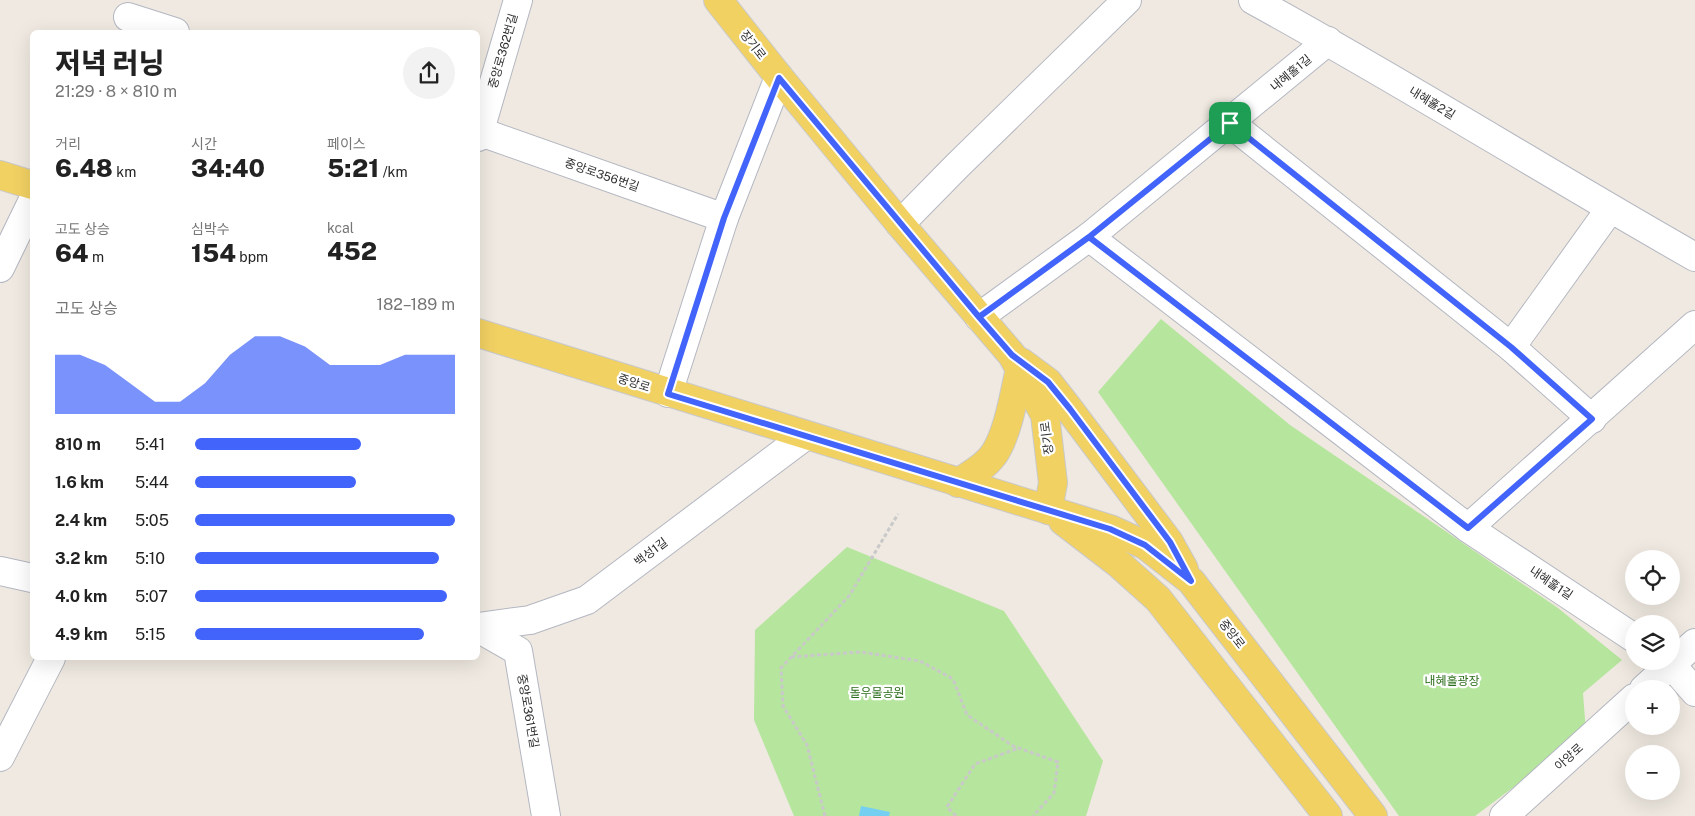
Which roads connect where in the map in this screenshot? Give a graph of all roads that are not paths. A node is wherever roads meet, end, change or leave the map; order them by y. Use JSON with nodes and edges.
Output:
{"nodes":[{"id":1,"x":518,"y":0,"type":"edge"},
{"id":2,"x":718,"y":0,"type":"edge"},
{"id":3,"x":1127,"y":0,"type":"edge"},
{"id":4,"x":1253,"y":0,"type":"edge"},
{"id":5,"x":127,"y":16,"type":"edge"},
{"id":6,"x":169,"y":30,"type":"edge"},
{"id":7,"x":1328,"y":41,"type":"junction"},
{"id":8,"x":779,"y":78,"type":"junction"},
{"id":9,"x":1230,"y":123,"type":"junction"},
{"id":10,"x":480,"y":126,"type":"edge"},
{"id":11,"x":480,"y":134,"type":"edge"},
{"id":12,"x":0,"y":175,"type":"edge"},
{"id":13,"x":30,"y":184,"type":"edge"},
{"id":14,"x":30,"y":206,"type":"edge"},
{"id":15,"x":1610,"y":209,"type":"junction"},
{"id":16,"x":724,"y":218,"type":"junction"},
{"id":17,"x":900,"y":224,"type":"junction"},
{"id":18,"x":1089,"y":237,"type":"junction"},
{"id":19,"x":1695,"y":257,"type":"edge"},
{"id":20,"x":0,"y":268,"type":"edge"},
{"id":21,"x":979,"y":317,"type":"junction"},
{"id":22,"x":1695,"y":326,"type":"edge"},
{"id":23,"x":480,"y":334,"type":"edge"},
{"id":24,"x":1511,"y":347,"type":"junction"},
{"id":25,"x":1016,"y":362,"type":"junction"},
{"id":26,"x":668,"y":394,"type":"junction"},
{"id":27,"x":1592,"y":419,"type":"junction"},
{"id":28,"x":805,"y":436,"type":"junction"},
{"id":29,"x":958,"y":483,"type":"junction"},
{"id":30,"x":1048,"y":510,"type":"junction"},
{"id":31,"x":1468,"y":528,"type":"junction"},
{"id":32,"x":0,"y":571,"type":"edge"},
{"id":33,"x":30,"y":578,"type":"edge"},
{"id":34,"x":1191,"y":581,"type":"junction"},
{"id":35,"x":480,"y":628,"type":"edge"},
{"id":36,"x":480,"y":629,"type":"edge"},
{"id":37,"x":1625,"y":632,"type":"edge"},
{"id":38,"x":1695,"y":643,"type":"edge"},
{"id":39,"x":1680,"y":654,"type":"edge"},
{"id":40,"x":50,"y":660,"type":"edge"},
{"id":41,"x":1662,"y":670,"type":"edge"},
{"id":42,"x":1677,"y":670,"type":"edge"},
{"id":43,"x":1653,"y":680,"type":"edge"},
{"id":44,"x":1695,"y":692,"type":"edge"},
{"id":45,"x":1625,"y":706,"type":"edge"},
{"id":46,"x":0,"y":756,"type":"edge"},
{"id":47,"x":546,"y":816,"type":"edge"},
{"id":48,"x":1328,"y":816,"type":"edge"},
{"id":49,"x":1373,"y":816,"type":"edge"},
{"id":50,"x":1504,"y":816,"type":"edge"}],
"edges":[{"from":1,"to":10,"type":"street","name":"중앙로362번길"},
{"from":2,"to":8,"type":"main road","name":"장기로"},
{"from":3,"to":17,"type":"street"},
{"from":4,"to":7,"type":"street","name":"내혜홀2길"},
{"from":5,"to":6,"type":"street"},
{"from":7,"to":9,"type":"street","name":"내혜홀1길"},
{"from":7,"to":15,"type":"street","name":"내혜홀2길"},
{"from":8,"to":16,"type":"street"},
{"from":8,"to":17,"type":"main road","name":"장기로"},
{"from":9,"to":18,"type":"street","name":"내혜홀1길"},
{"from":9,"to":24,"type":"street"},
{"from":11,"to":16,"type":"street","name":"중앙로356번길"},
{"from":12,"to":13,"type":"main road"},
{"from":14,"to":20,"type":"street"},
{"from":15,"to":19,"type":"street","name":"내혜홀2길"},
{"from":15,"to":24,"type":"street"},
{"from":16,"to":26,"type":"street"},
{"from":17,"to":21,"type":"main road","name":"장기로"},
{"from":18,"to":21,"type":"street"},
{"from":18,"to":31,"type":"street","name":"내혜홀1길"},
{"from":21,"to":25,"type":"main road","name":"장기로"},
{"from":22,"to":27,"type":"street"},
{"from":23,"to":26,"type":"main road","name":"중앙로"},
{"from":24,"to":27,"type":"street"},
{"from":25,"to":29,"type":"main road"},
{"from":25,"to":30,"type":"main road","name":"장기로"},
{"from":25,"to":34,"type":"main road"},
{"from":26,"to":28,"type":"main road","name":"중앙로"},
{"from":27,"to":31,"type":"street"},
{"from":28,"to":29,"type":"main road","name":"중앙로"},
{"from":28,"to":35,"type":"street","name":"백성1길"},
{"from":29,"to":30,"type":"main road","name":"중앙로"},
{"from":30,"to":34,"type":"main road","name":"중앙로"},
{"from":30,"to":48,"type":"main road","name":"중앙로"},
{"from":31,"to":37,"type":"street","name":"내혜홀1길"},
{"from":32,"to":33,"type":"street"},
{"from":34,"to":49,"type":"main road","name":"중앙로"},
{"from":36,"to":47,"type":"street","name":"중앙로361번길"},
{"from":38,"to":39,"type":"street"},
{"from":40,"to":46,"type":"street"},
{"from":41,"to":43,"type":"street"},
{"from":42,"to":44,"type":"street"},
{"from":45,"to":50,"type":"street","name":"아양로"}]}
